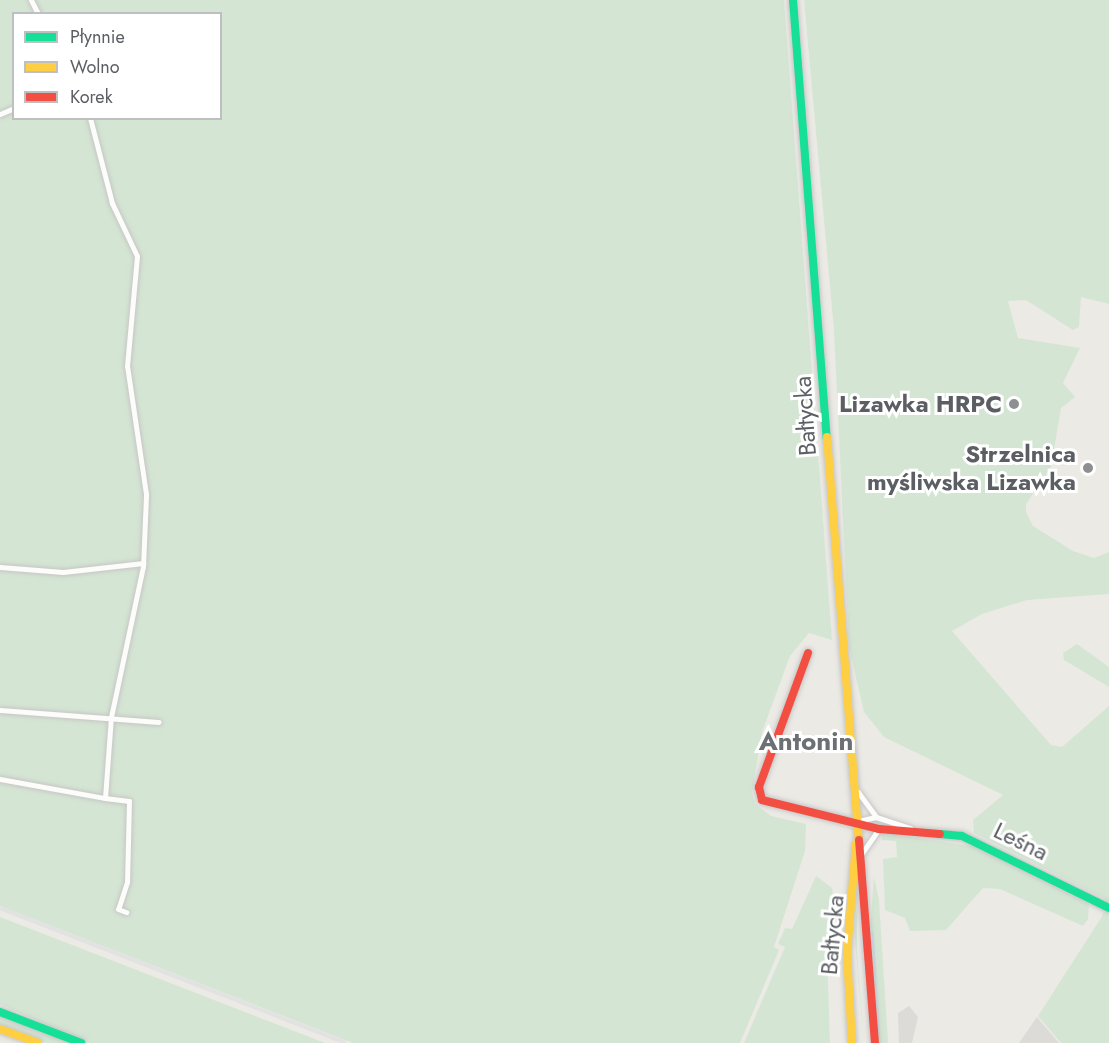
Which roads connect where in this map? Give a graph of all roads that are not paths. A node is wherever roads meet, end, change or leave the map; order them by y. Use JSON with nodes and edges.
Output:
{"nodes":[{"id":1,"x":793,"y":0,"type":"edge"},
{"id":2,"x":91,"y":120,"type":"edge"},
{"id":3,"x":143,"y":562,"type":"junction"},
{"id":4,"x":0,"y":567,"type":"edge"},
{"id":5,"x":808,"y":653,"type":"dead end"},
{"id":6,"x":0,"y":710,"type":"edge"},
{"id":7,"x":111,"y":717,"type":"junction"},
{"id":8,"x":159,"y":722,"type":"dead end"},
{"id":9,"x":0,"y":779,"type":"edge"},
{"id":10,"x":855,"y":788,"type":"junction"},
{"id":11,"x":105,"y":798,"type":"junction"},
{"id":12,"x":876,"y":817,"type":"junction"},
{"id":13,"x":858,"y":825,"type":"junction"},
{"id":14,"x":910,"y":828,"type":"junction"},
{"id":15,"x":879,"y":829,"type":"junction"},
{"id":16,"x":862,"y":853,"type":"junction"},
{"id":17,"x":1109,"y":908,"type":"edge"},
{"id":18,"x":126,"y":912,"type":"dead end"},
{"id":19,"x":0,"y":1012,"type":"edge"},
{"id":20,"x":0,"y":1029,"type":"edge"},
{"id":21,"x":38,"y":1043,"type":"edge"},
{"id":22,"x":81,"y":1043,"type":"edge"},
{"id":23,"x":852,"y":1043,"type":"edge"},
{"id":24,"x":875,"y":1043,"type":"edge"}],
"edges":[{"from":1,"to":10,"type":"main road","name":"Bałtycka"},
{"from":2,"to":3,"type":"street"},
{"from":3,"to":4,"type":"street"},
{"from":3,"to":7,"type":"street"},
{"from":5,"to":13,"type":"main road","name":"Leśna"},
{"from":6,"to":7,"type":"street"},
{"from":7,"to":8,"type":"street"},
{"from":7,"to":11,"type":"street"},
{"from":9,"to":11,"type":"street"},
{"from":10,"to":12,"type":"street"},
{"from":10,"to":13,"type":"main road","name":"Bałtycka"},
{"from":11,"to":18,"type":"street"},
{"from":12,"to":13,"type":"street"},
{"from":12,"to":14,"type":"street","name":"Leśna"},
{"from":13,"to":15,"type":"main road","name":"Leśna"},
{"from":13,"to":16,"type":"main road","name":"Bałtycka"},
{"from":13,"to":23,"type":"main road","name":"Bałtycka"},
{"from":14,"to":15,"type":"main road","name":"Leśna"},
{"from":14,"to":17,"type":"main road","name":"Leśna"},
{"from":15,"to":16,"type":"street"},
{"from":16,"to":24,"type":"main road","name":"Bałtycka"},
{"from":19,"to":22,"type":"main road"},
{"from":20,"to":21,"type":"main road"}]}
